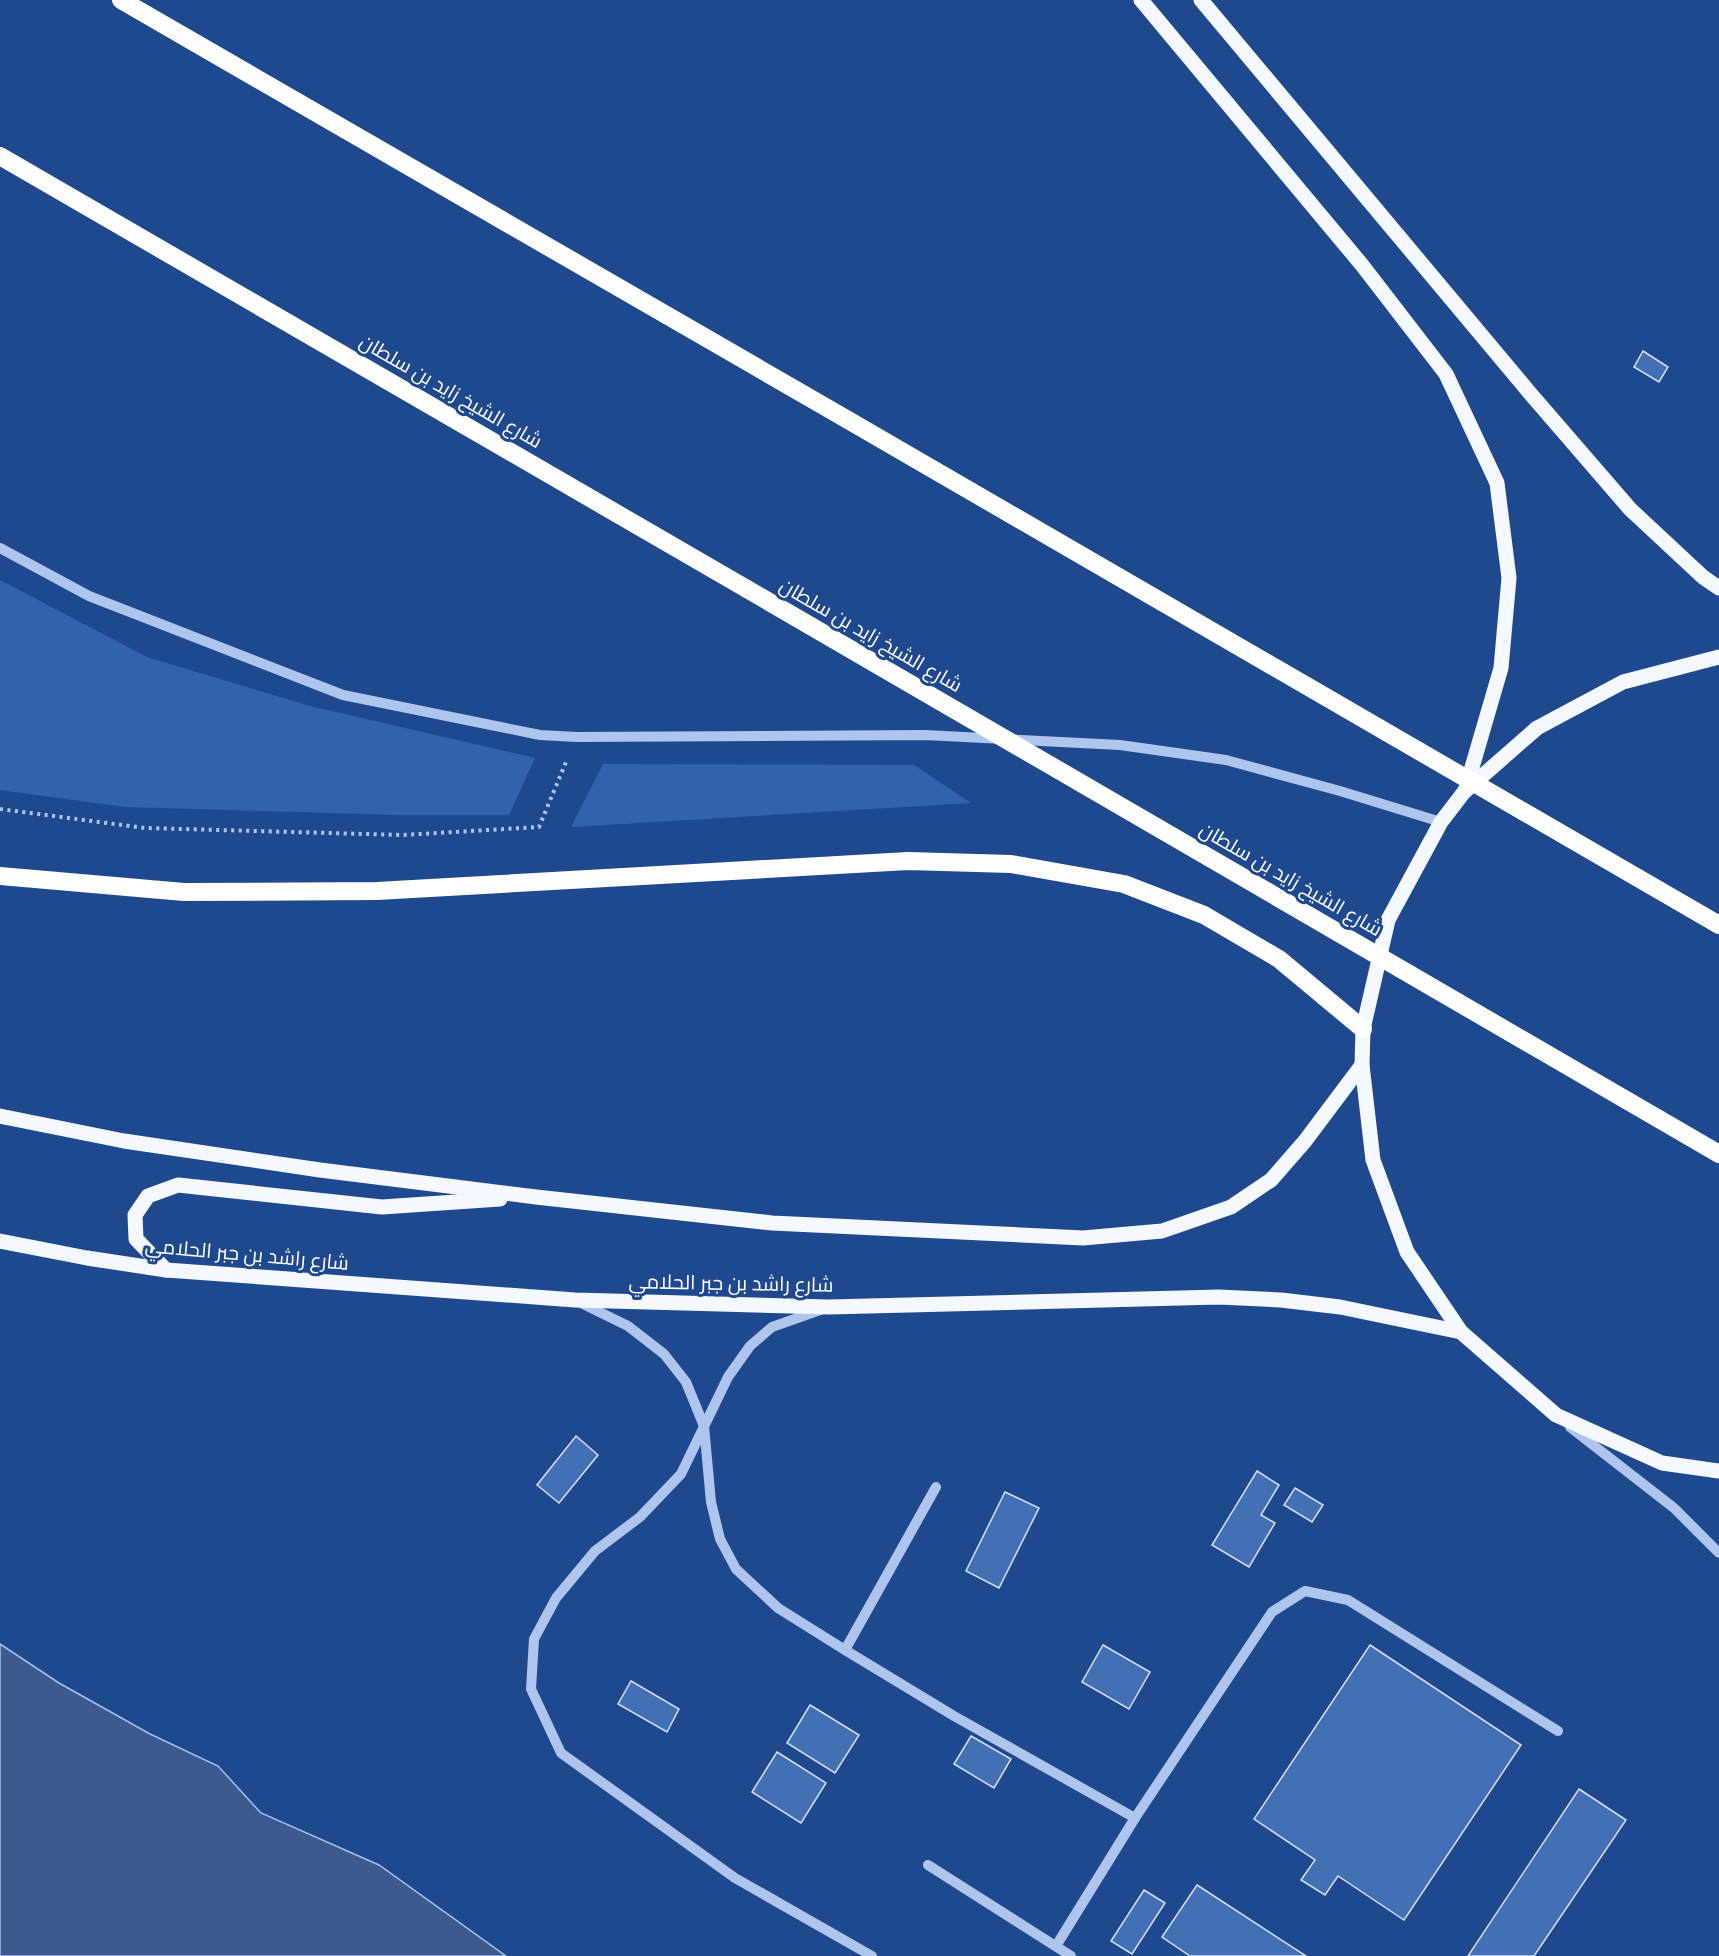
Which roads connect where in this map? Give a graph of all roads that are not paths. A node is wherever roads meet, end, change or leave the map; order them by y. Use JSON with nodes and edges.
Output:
{"nodes":[{"id":1,"x":121,"y":0,"type":"edge"},
{"id":2,"x":1141,"y":0,"type":"edge"},
{"id":3,"x":1201,"y":0,"type":"edge"},
{"id":4,"x":0,"y":156,"type":"edge"},
{"id":5,"x":0,"y":548,"type":"edge"},
{"id":6,"x":1719,"y":588,"type":"edge"},
{"id":7,"x":1719,"y":657,"type":"edge"},
{"id":8,"x":1464,"y":792,"type":"junction"},
{"id":9,"x":1441,"y":822,"type":"junction"},
{"id":10,"x":0,"y":876,"type":"edge"},
{"id":11,"x":1719,"y":925,"type":"edge"},
{"id":12,"x":1363,"y":1029,"type":"junction"},
{"id":13,"x":1362,"y":1065,"type":"junction"},
{"id":14,"x":0,"y":1116,"type":"edge"},
{"id":15,"x":1719,"y":1154,"type":"edge"},
{"id":16,"x":536,"y":1197,"type":"junction"},
{"id":17,"x":0,"y":1241,"type":"edge"},
{"id":18,"x":166,"y":1270,"type":"junction"},
{"id":19,"x":575,"y":1300,"type":"junction"},
{"id":20,"x":829,"y":1307,"type":"junction"},
{"id":21,"x":1461,"y":1332,"type":"junction"},
{"id":22,"x":1556,"y":1415,"type":"junction"},
{"id":23,"x":704,"y":1426,"type":"junction"},
{"id":24,"x":1719,"y":1471,"type":"edge"},
{"id":25,"x":936,"y":1487,"type":"dead end"},
{"id":26,"x":1719,"y":1553,"type":"edge"},
{"id":27,"x":845,"y":1650,"type":"junction"},
{"id":28,"x":1558,"y":1731,"type":"dead end"},
{"id":29,"x":1136,"y":1818,"type":"junction"},
{"id":30,"x":928,"y":1865,"type":"dead end"},
{"id":31,"x":1056,"y":1947,"type":"junction"},
{"id":32,"x":872,"y":1956,"type":"edge"},
{"id":33,"x":1071,"y":1956,"type":"edge"}],
"edges":[{"from":1,"to":11,"type":"highway","bridge":true},
{"from":2,"to":8,"type":"main road"},
{"from":3,"to":6,"type":"main road"},
{"from":4,"to":15,"type":"highway","name":"شارع الشيخ زايد بن سلطان","bridge":true},
{"from":5,"to":9,"type":"street"},
{"from":7,"to":8,"type":"main road"},
{"from":8,"to":9,"type":"main road"},
{"from":9,"to":12,"type":"main road"},
{"from":10,"to":12,"type":"highway"},
{"from":12,"to":13,"type":"main road"},
{"from":13,"to":16,"type":"main road"},
{"from":13,"to":21,"type":"main road"},
{"from":14,"to":16,"type":"main road"},
{"from":16,"to":18,"type":"main road"},
{"from":17,"to":18,"type":"main road","name":"شارع راشد بن جبر الحلامي"},
{"from":18,"to":19,"type":"main road","name":"شارع راشد بن جبر الحلامي"},
{"from":19,"to":20,"type":"main road","name":"شارع راشد بن جبر الحلامي"},
{"from":19,"to":23,"type":"street"},
{"from":20,"to":21,"type":"main road","name":"شارع راشد بن جبر الحلامي"},
{"from":20,"to":23,"type":"street"},
{"from":21,"to":22,"type":"main road"},
{"from":22,"to":24,"type":"main road"},
{"from":22,"to":26,"type":"street"},
{"from":23,"to":27,"type":"street"},
{"from":23,"to":32,"type":"street"},
{"from":25,"to":27,"type":"street"},
{"from":27,"to":29,"type":"street"},
{"from":28,"to":29,"type":"street"},
{"from":29,"to":31,"type":"street"},
{"from":30,"to":31,"type":"street"},
{"from":31,"to":33,"type":"street"}]}
